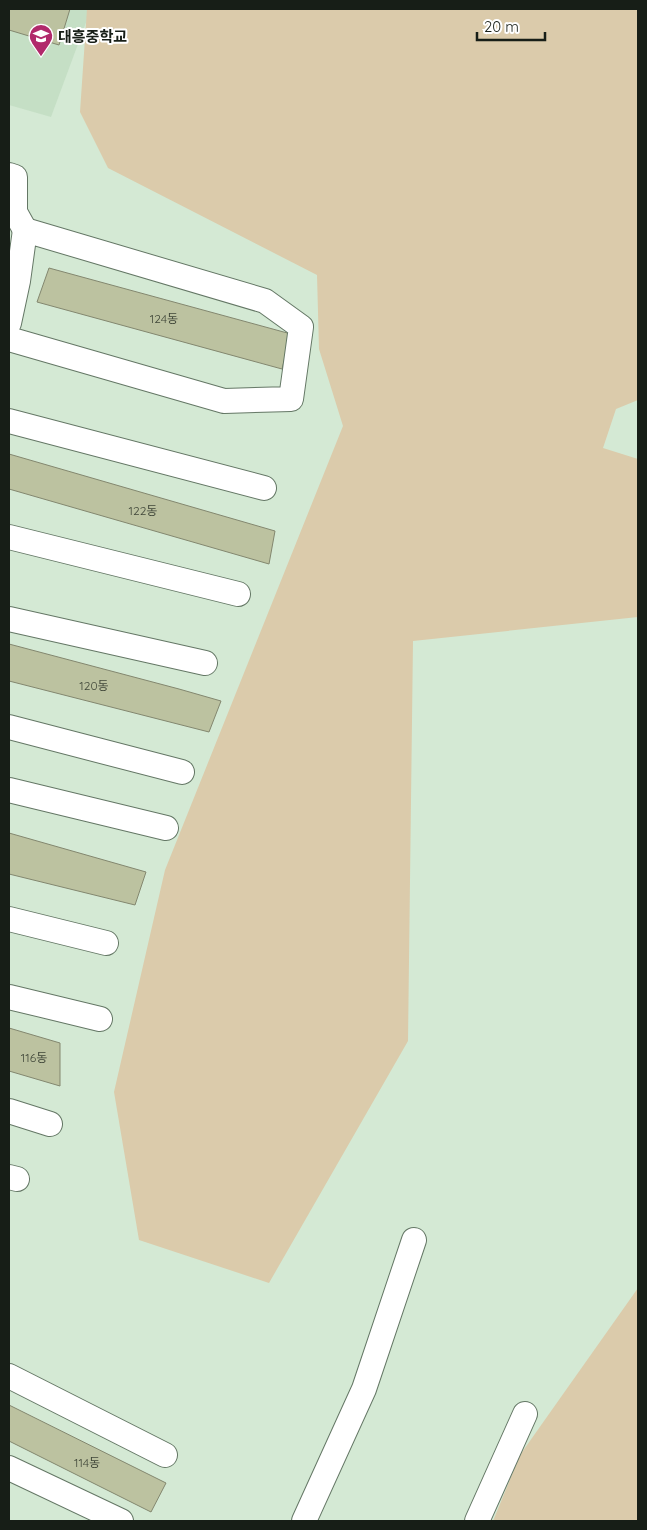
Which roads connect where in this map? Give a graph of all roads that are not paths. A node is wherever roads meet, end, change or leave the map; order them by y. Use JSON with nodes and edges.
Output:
{"nodes":[{"id":1,"x":9,"y":175,"type":"edge"},
{"id":2,"x":25,"y":230,"type":"junction"},
{"id":3,"x":14,"y":280,"type":"edge"},
{"id":4,"x":9,"y":323,"type":"edge"},
{"id":5,"x":9,"y":339,"type":"edge"},
{"id":6,"x":9,"y":421,"type":"edge"},
{"id":7,"x":264,"y":488,"type":"dead end"},
{"id":8,"x":9,"y":537,"type":"edge"},
{"id":9,"x":238,"y":594,"type":"dead end"},
{"id":10,"x":9,"y":619,"type":"edge"},
{"id":11,"x":205,"y":663,"type":"dead end"},
{"id":12,"x":9,"y":727,"type":"edge"},
{"id":13,"x":182,"y":772,"type":"dead end"},
{"id":14,"x":9,"y":790,"type":"edge"},
{"id":15,"x":166,"y":828,"type":"dead end"},
{"id":16,"x":9,"y":919,"type":"edge"},
{"id":17,"x":106,"y":943,"type":"dead end"},
{"id":18,"x":9,"y":997,"type":"edge"},
{"id":19,"x":100,"y":1019,"type":"dead end"},
{"id":20,"x":9,"y":1111,"type":"edge"},
{"id":21,"x":50,"y":1124,"type":"dead end"},
{"id":22,"x":414,"y":1240,"type":"dead end"},
{"id":23,"x":9,"y":1376,"type":"edge"},
{"id":24,"x":525,"y":1414,"type":"dead end"},
{"id":25,"x":165,"y":1455,"type":"dead end"},
{"id":26,"x":9,"y":1468,"type":"edge"},
{"id":27,"x":121,"y":1521,"type":"edge"},
{"id":28,"x":306,"y":1521,"type":"edge"},
{"id":29,"x":477,"y":1521,"type":"edge"}],
"edges":[{"from":1,"to":2,"type":"street"},
{"from":2,"to":3,"type":"street"},
{"from":2,"to":5,"type":"street"},
{"from":3,"to":4,"type":"street"},
{"from":6,"to":7,"type":"street"},
{"from":8,"to":9,"type":"street"},
{"from":10,"to":11,"type":"street"},
{"from":12,"to":13,"type":"street"},
{"from":14,"to":15,"type":"street"},
{"from":16,"to":17,"type":"street"},
{"from":18,"to":19,"type":"street"},
{"from":20,"to":21,"type":"street"},
{"from":22,"to":28,"type":"street"},
{"from":23,"to":25,"type":"street"},
{"from":24,"to":29,"type":"street"},
{"from":26,"to":27,"type":"street"}]}
